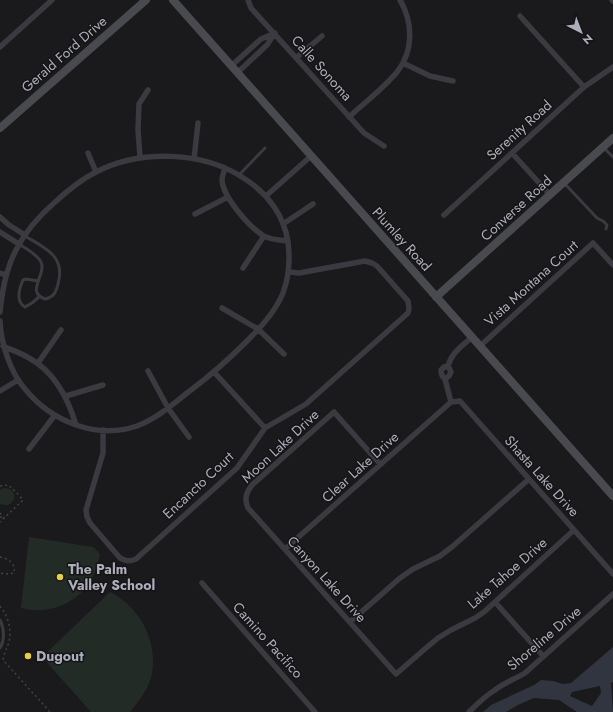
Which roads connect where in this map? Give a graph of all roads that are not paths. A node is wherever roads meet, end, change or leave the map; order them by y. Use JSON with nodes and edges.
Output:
{"nodes":[{"id":1,"x":52,"y":0,"type":"edge"},
{"id":2,"x":146,"y":0,"type":"edge"},
{"id":3,"x":173,"y":0,"type":"edge"},
{"id":4,"x":248,"y":0,"type":"edge"},
{"id":5,"x":400,"y":0,"type":"edge"},
{"id":6,"x":520,"y":16,"type":"dead end"},
{"id":7,"x":274,"y":33,"type":"junction"},
{"id":8,"x":322,"y":36,"type":"dead end"},
{"id":9,"x":0,"y":47,"type":"edge"},
{"id":10,"x":296,"y":58,"type":"junction"},
{"id":11,"x":403,"y":63,"type":"junction"},
{"id":12,"x":231,"y":66,"type":"junction"},
{"id":13,"x":613,"y":67,"type":"edge"},
{"id":14,"x":237,"y":73,"type":"junction"},
{"id":15,"x":453,"y":81,"type":"dead end"},
{"id":16,"x":584,"y":87,"type":"junction"},
{"id":17,"x":148,"y":90,"type":"dead end"},
{"id":18,"x":349,"y":117,"type":"junction"},
{"id":19,"x":198,"y":123,"type":"dead end"},
{"id":20,"x":0,"y":128,"type":"edge"},
{"id":21,"x":613,"y":138,"type":"edge"},
{"id":22,"x":384,"y":146,"type":"dead end"},
{"id":23,"x":603,"y":146,"type":"junction"},
{"id":24,"x":265,"y":148,"type":"dead end"},
{"id":25,"x":88,"y":153,"type":"dead end"},
{"id":26,"x":512,"y":153,"type":"junction"},
{"id":27,"x":311,"y":156,"type":"junction"},
{"id":28,"x":140,"y":157,"type":"junction"},
{"id":29,"x":613,"y":157,"type":"edge"},
{"id":30,"x":194,"y":159,"type":"junction"},
{"id":31,"x":225,"y":168,"type":"junction"},
{"id":32,"x":96,"y":172,"type":"junction"},
{"id":33,"x":239,"y":174,"type":"junction"},
{"id":34,"x":563,"y":182,"type":"junction"},
{"id":35,"x":550,"y":195,"type":"junction"},
{"id":36,"x":266,"y":196,"type":"junction"},
{"id":37,"x":228,"y":197,"type":"junction"},
{"id":38,"x":314,"y":204,"type":"dead end"},
{"id":39,"x":195,"y":214,"type":"dead end"},
{"id":40,"x":444,"y":215,"type":"dead end"},
{"id":41,"x":0,"y":217,"type":"edge"},
{"id":42,"x":283,"y":224,"type":"junction"},
{"id":43,"x":606,"y":229,"type":"dead end"},
{"id":44,"x":0,"y":232,"type":"edge"},
{"id":45,"x":25,"y":236,"type":"junction"},
{"id":46,"x":264,"y":236,"type":"junction"},
{"id":47,"x":288,"y":241,"type":"junction"},
{"id":48,"x":19,"y":244,"type":"junction"},
{"id":49,"x":613,"y":265,"type":"edge"},
{"id":50,"x":244,"y":268,"type":"dead end"},
{"id":51,"x":289,"y":272,"type":"junction"},
{"id":52,"x":3,"y":274,"type":"edge"},
{"id":53,"x":38,"y":281,"type":"junction"},
{"id":54,"x":40,"y":296,"type":"junction"},
{"id":55,"x":436,"y":297,"type":"junction"},
{"id":56,"x":222,"y":308,"type":"dead end"},
{"id":57,"x":0,"y":312,"type":"edge"},
{"id":58,"x":0,"y":321,"type":"edge"},
{"id":59,"x":258,"y":329,"type":"junction"},
{"id":60,"x":0,"y":330,"type":"edge"},
{"id":61,"x":61,"y":330,"type":"dead end"},
{"id":62,"x":472,"y":337,"type":"junction"},
{"id":63,"x":4,"y":346,"type":"junction"},
{"id":64,"x":480,"y":346,"type":"junction"},
{"id":65,"x":284,"y":354,"type":"dead end"},
{"id":66,"x":38,"y":363,"type":"junction"},
{"id":67,"x":148,"y":371,"type":"dead end"},
{"id":68,"x":214,"y":372,"type":"junction"},
{"id":69,"x":18,"y":380,"type":"junction"},
{"id":70,"x":103,"y":385,"type":"dead end"},
{"id":71,"x":0,"y":391,"type":"edge"},
{"id":72,"x":66,"y":396,"type":"junction"},
{"id":73,"x":451,"y":402,"type":"junction"},
{"id":74,"x":168,"y":408,"type":"junction"},
{"id":75,"x":55,"y":415,"type":"junction"},
{"id":76,"x":76,"y":425,"type":"junction"},
{"id":77,"x":265,"y":428,"type":"junction"},
{"id":78,"x":104,"y":430,"type":"junction"},
{"id":79,"x":189,"y":437,"type":"dead end"},
{"id":80,"x":29,"y":449,"type":"dead end"},
{"id":81,"x":380,"y":464,"type":"junction"},
{"id":82,"x":529,"y":479,"type":"junction"},
{"id":83,"x":613,"y":496,"type":"edge"},
{"id":84,"x":245,"y":498,"type":"joint"},
{"id":85,"x":574,"y":530,"type":"junction"},
{"id":86,"x":285,"y":549,"type":"junction"},
{"id":87,"x":613,"y":574,"type":"edge"},
{"id":88,"x":202,"y":583,"type":"dead end"},
{"id":89,"x":613,"y":594,"type":"edge"},
{"id":90,"x":495,"y":602,"type":"junction"},
{"id":91,"x":0,"y":620,"type":"edge"},
{"id":92,"x":350,"y":622,"type":"junction"},
{"id":93,"x":0,"y":648,"type":"edge"},
{"id":94,"x":543,"y":656,"type":"junction"},
{"id":95,"x":396,"y":674,"type":"joint"},
{"id":96,"x":315,"y":712,"type":"edge"},
{"id":97,"x":468,"y":712,"type":"edge"}],
"edges":[{"from":1,"to":9,"type":"street"},
{"from":2,"to":20,"type":"street","name":"Gerald Ford Drive"},
{"from":3,"to":12,"type":"street","name":"Plumley Road"},
{"from":4,"to":7,"type":"street","name":"Calle Sonoma"},
{"from":5,"to":11,"type":"street"},
{"from":6,"to":16,"type":"street"},
{"from":7,"to":10,"type":"street","name":"Calle Sonoma"},
{"from":7,"to":12,"type":"street"},
{"from":7,"to":14,"type":"street"},
{"from":8,"to":10,"type":"street"},
{"from":10,"to":18,"type":"street","name":"Calle Sonoma"},
{"from":11,"to":15,"type":"street"},
{"from":11,"to":18,"type":"street"},
{"from":12,"to":14,"type":"street","name":"Plumley Road"},
{"from":13,"to":16,"type":"street","name":"Serenity Road"},
{"from":14,"to":27,"type":"street","name":"Plumley Road"},
{"from":16,"to":26,"type":"street","name":"Serenity Road"},
{"from":17,"to":28,"type":"street"},
{"from":18,"to":22,"type":"street","name":"Calle Sonoma"},
{"from":19,"to":30,"type":"street"},
{"from":21,"to":23,"type":"street","name":"Converse Road"},
{"from":23,"to":29,"type":"lane"},
{"from":23,"to":34,"type":"street","name":"Converse Road"},
{"from":24,"to":33,"type":"lane"},
{"from":25,"to":32,"type":"street"},
{"from":26,"to":35,"type":"street"},
{"from":26,"to":40,"type":"street","name":"Serenity Road"},
{"from":27,"to":36,"type":"street"},
{"from":27,"to":55,"type":"street","name":"Plumley Road"},
{"from":28,"to":30,"type":"street"},
{"from":28,"to":32,"type":"street"},
{"from":30,"to":31,"type":"street"},
{"from":31,"to":33,"type":"street"},
{"from":31,"to":37,"type":"street"},
{"from":32,"to":45,"type":"street"},
{"from":33,"to":36,"type":"street"},
{"from":34,"to":35,"type":"street","name":"Converse Road"},
{"from":34,"to":43,"type":"lane"},
{"from":35,"to":55,"type":"street","name":"Converse Road"},
{"from":36,"to":42,"type":"street"},
{"from":37,"to":39,"type":"street"},
{"from":37,"to":46,"type":"street"},
{"from":38,"to":42,"type":"street"},
{"from":41,"to":45,"type":"street"},
{"from":42,"to":47,"type":"street"},
{"from":44,"to":48,"type":"street"},
{"from":45,"to":48,"type":"street"},
{"from":45,"to":54,"type":"lane"},
{"from":46,"to":47,"type":"street"},
{"from":46,"to":50,"type":"street"},
{"from":47,"to":51,"type":"street"},
{"from":48,"to":52,"type":"street"},
{"from":48,"to":53,"type":"lane"},
{"from":49,"to":64,"type":"street","name":"Vista Montana Court"},
{"from":51,"to":59,"type":"street"},
{"from":51,"to":77,"type":"street","name":"Encancto Court"},
{"from":52,"to":57,"type":"street"},
{"from":53,"to":54,"type":"lane"},
{"from":53,"to":54,"type":"lane"},
{"from":55,"to":62,"type":"street","name":"Plumley Road"},
{"from":56,"to":59,"type":"street"},
{"from":58,"to":60,"type":"street"},
{"from":59,"to":65,"type":"street"},
{"from":59,"to":68,"type":"street"},
{"from":60,"to":63,"type":"street"},
{"from":61,"to":66,"type":"street"},
{"from":62,"to":64,"type":"street","name":"Plumley Road"},
{"from":62,"to":73,"type":"street"},
{"from":63,"to":66,"type":"street"},
{"from":63,"to":69,"type":"street"},
{"from":64,"to":83,"type":"street","name":"Plumley Road"},
{"from":66,"to":72,"type":"street"},
{"from":67,"to":74,"type":"street"},
{"from":68,"to":74,"type":"street"},
{"from":68,"to":77,"type":"street"},
{"from":69,"to":71,"type":"street"},
{"from":69,"to":75,"type":"street"},
{"from":70,"to":72,"type":"street"},
{"from":72,"to":76,"type":"street"},
{"from":73,"to":81,"type":"street","name":"Clear Lake Drive"},
{"from":73,"to":82,"type":"street","name":"Shasta Lake Drive"},
{"from":74,"to":78,"type":"street"},
{"from":74,"to":79,"type":"street"},
{"from":75,"to":76,"type":"street"},
{"from":75,"to":80,"type":"street"},
{"from":76,"to":78,"type":"street"},
{"from":77,"to":78,"type":"street","name":"Encancto Court"},
{"from":81,"to":84,"type":"street","name":"Moon Lake Drive"},
{"from":81,"to":86,"type":"street","name":"Clear Lake Drive"},
{"from":82,"to":85,"type":"street","name":"Shasta Lake Drive"},
{"from":82,"to":92,"type":"street"},
{"from":84,"to":86,"type":"street","name":"Canyon Lake Drive"},
{"from":85,"to":87,"type":"street","name":"Shasta Lake Drive"},
{"from":85,"to":90,"type":"street","name":"Lake Tahoe Drive"},
{"from":86,"to":92,"type":"street","name":"Canyon Lake Drive"},
{"from":88,"to":96,"type":"street","name":"Camino Pacifico"},
{"from":89,"to":94,"type":"street","name":"Shoreline Drive"},
{"from":90,"to":94,"type":"street"},
{"from":90,"to":95,"type":"street","name":"Lake Tahoe Drive"},
{"from":91,"to":93,"type":"lane"},
{"from":92,"to":95,"type":"street","name":"Canyon Lake Drive"},
{"from":94,"to":97,"type":"street","name":"Shoreline Drive"}]}
